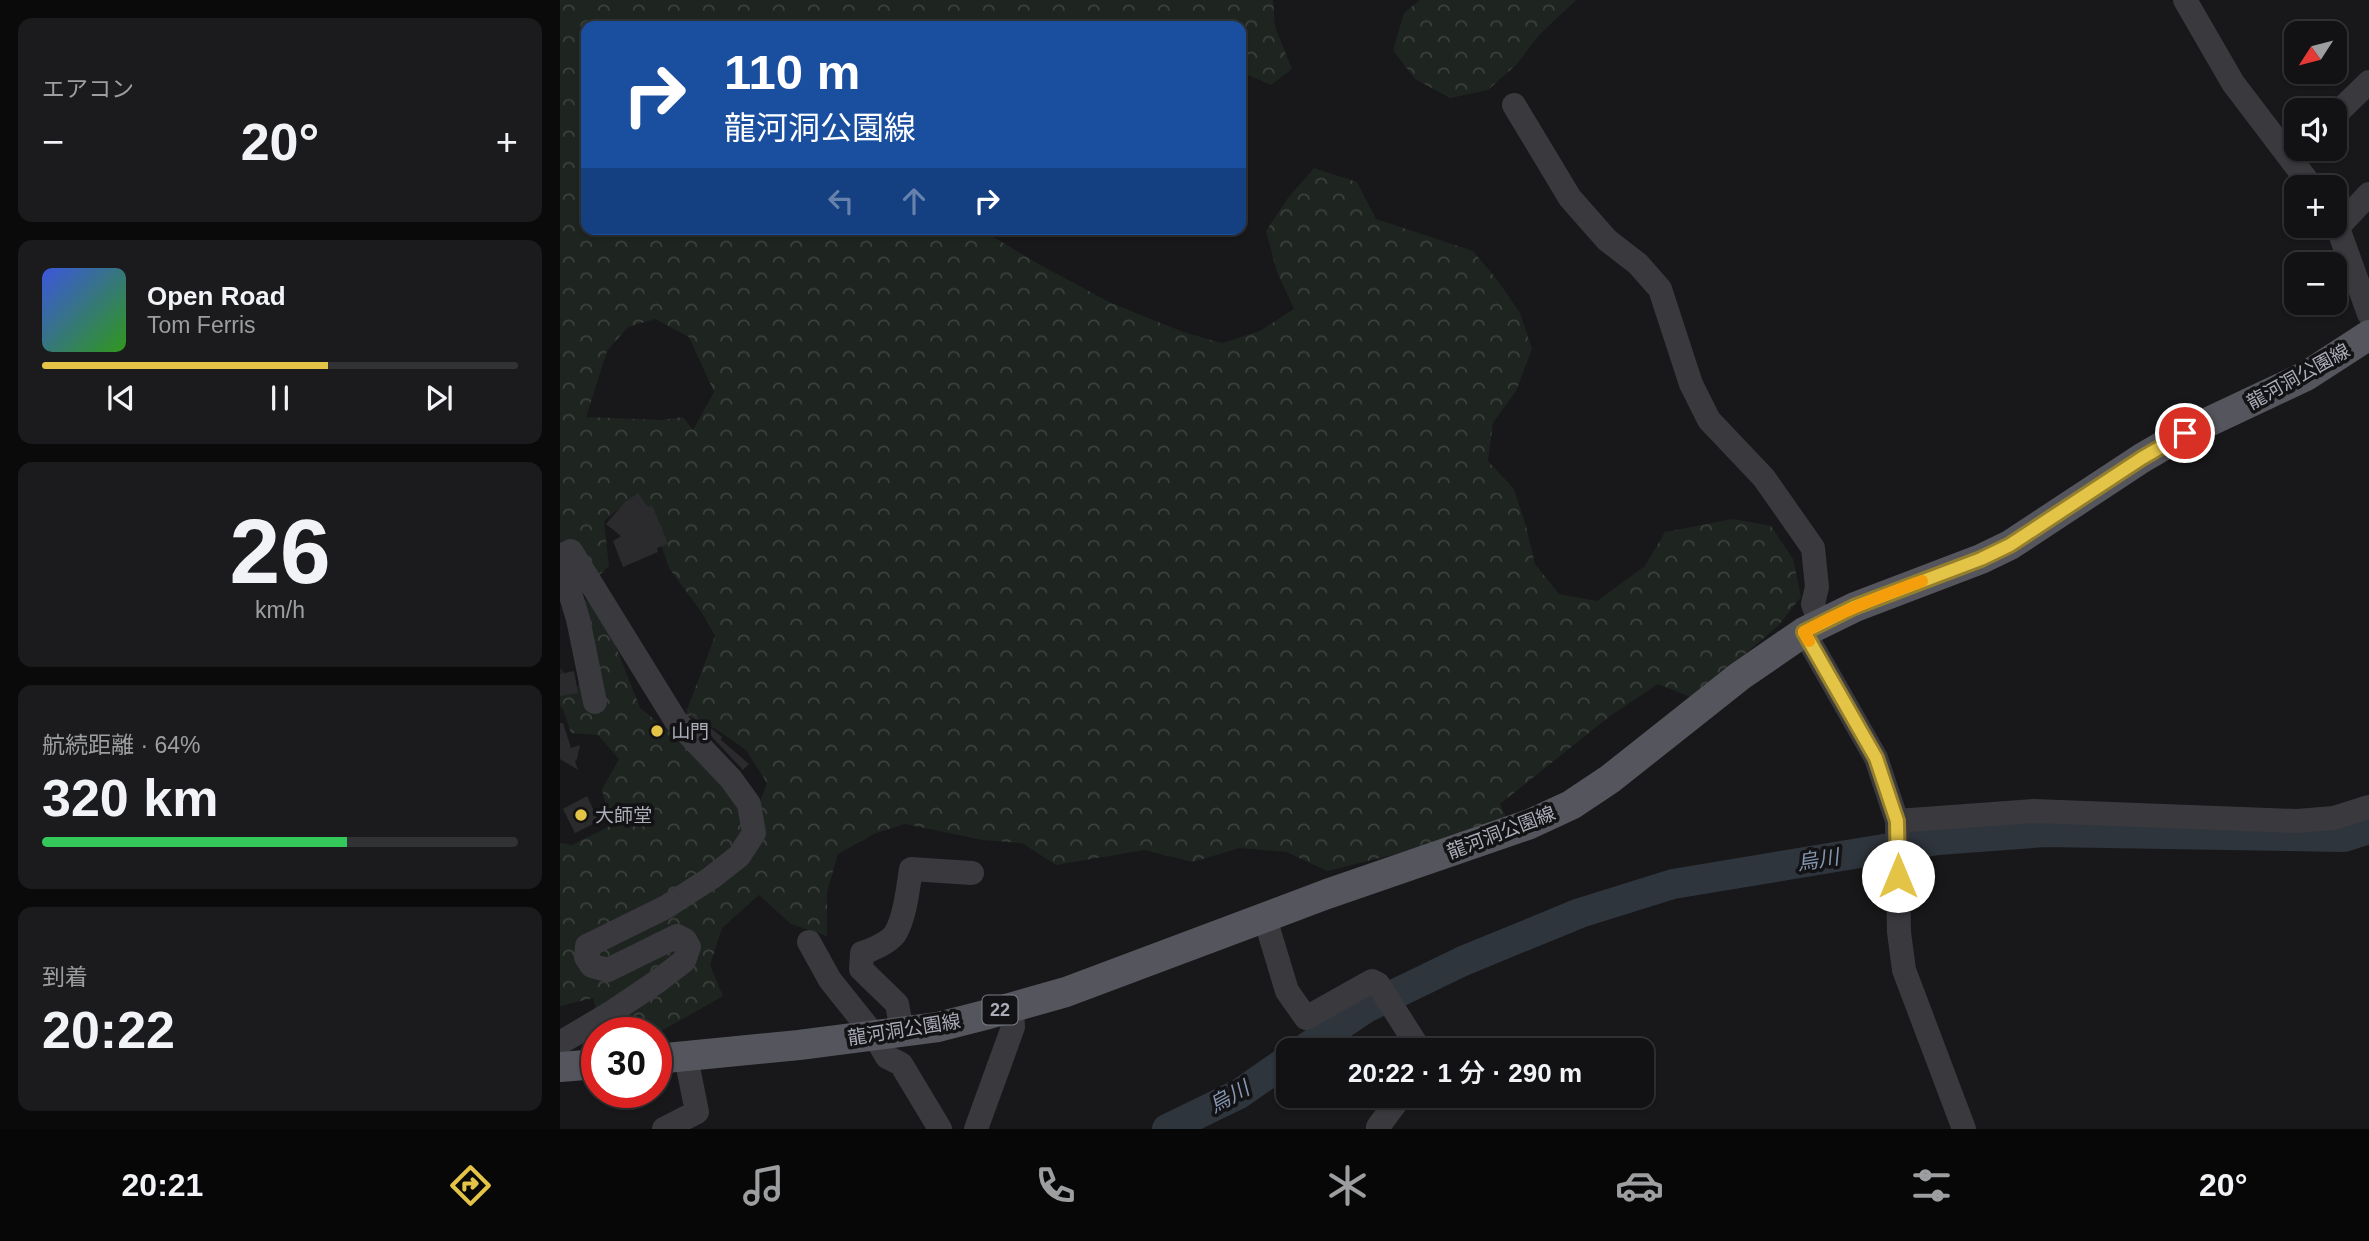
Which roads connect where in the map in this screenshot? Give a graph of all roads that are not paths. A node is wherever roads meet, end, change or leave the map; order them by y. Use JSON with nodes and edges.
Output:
{"nodes":[{"id":1,"x":2185,"y":0,"type":"edge"},
{"id":2,"x":2369,"y":82,"type":"edge"},
{"id":3,"x":2347,"y":103,"type":"edge"},
{"id":4,"x":1514,"y":104,"type":"dead end"},
{"id":5,"x":2284,"y":140,"type":"edge"},
{"id":6,"x":2369,"y":194,"type":"edge"},
{"id":7,"x":2347,"y":213,"type":"edge"},
{"id":8,"x":2340,"y":238,"type":"edge"},
{"id":9,"x":2367,"y":336,"type":"edge"},
{"id":10,"x":1812,"y":628,"type":"junction"},
{"id":11,"x":595,"y":702,"type":"dead end"},
{"id":12,"x":2369,"y":807,"type":"edge"},
{"id":13,"x":1897,"y":825,"type":"junction"},
{"id":14,"x":972,"y":873,"type":"dead end"},
{"id":15,"x":1265,"y":918,"type":"junction"},
{"id":16,"x":809,"y":942,"type":"dead end"},
{"id":17,"x":1012,"y":1007,"type":"junction"},
{"id":18,"x":888,"y":1033,"type":"junction"},
{"id":19,"x":1413,"y":1038,"type":"edge"},
{"id":20,"x":560,"y":1043,"type":"edge"},
{"id":21,"x":686,"y":1057,"type":"junction"},
{"id":22,"x":672,"y":1058,"type":"edge"},
{"id":23,"x":581,"y":1065,"type":"edge"},
{"id":24,"x":560,"y":1067,"type":"edge"},
{"id":25,"x":1392,"y":1108,"type":"edge"},
{"id":26,"x":664,"y":1129,"type":"edge"},
{"id":27,"x":940,"y":1129,"type":"edge"},
{"id":28,"x":976,"y":1129,"type":"edge"},
{"id":29,"x":1379,"y":1129,"type":"edge"},
{"id":30,"x":1964,"y":1129,"type":"edge"}],
"edges":[{"from":1,"to":5,"type":"street"},
{"from":2,"to":3,"type":"street"},
{"from":4,"to":10,"type":"street"},
{"from":6,"to":7,"type":"street"},
{"from":8,"to":9,"type":"street"},
{"from":9,"to":10,"type":"main road","name":"龍河洞公園線","number":"22"},
{"from":10,"to":13,"type":"street"},
{"from":10,"to":15,"type":"main road","name":"龍河洞公園線","number":"22"},
{"from":11,"to":20,"type":"street"},
{"from":12,"to":13,"type":"street"},
{"from":13,"to":30,"type":"street"},
{"from":14,"to":18,"type":"street"},
{"from":15,"to":17,"type":"main road","name":"龍河洞公園線","number":"22"},
{"from":15,"to":19,"type":"street"},
{"from":16,"to":18,"type":"street"},
{"from":17,"to":18,"type":"main road","name":"龍河洞公園線","number":"22"},
{"from":17,"to":28,"type":"street"},
{"from":18,"to":21,"type":"main road","name":"龍河洞公園線","number":"22"},
{"from":18,"to":27,"type":"street"},
{"from":21,"to":22,"type":"main road","name":"龍河洞公園線","number":"22"},
{"from":21,"to":26,"type":"street"},
{"from":23,"to":24,"type":"main road"},
{"from":25,"to":29,"type":"street"}]}
